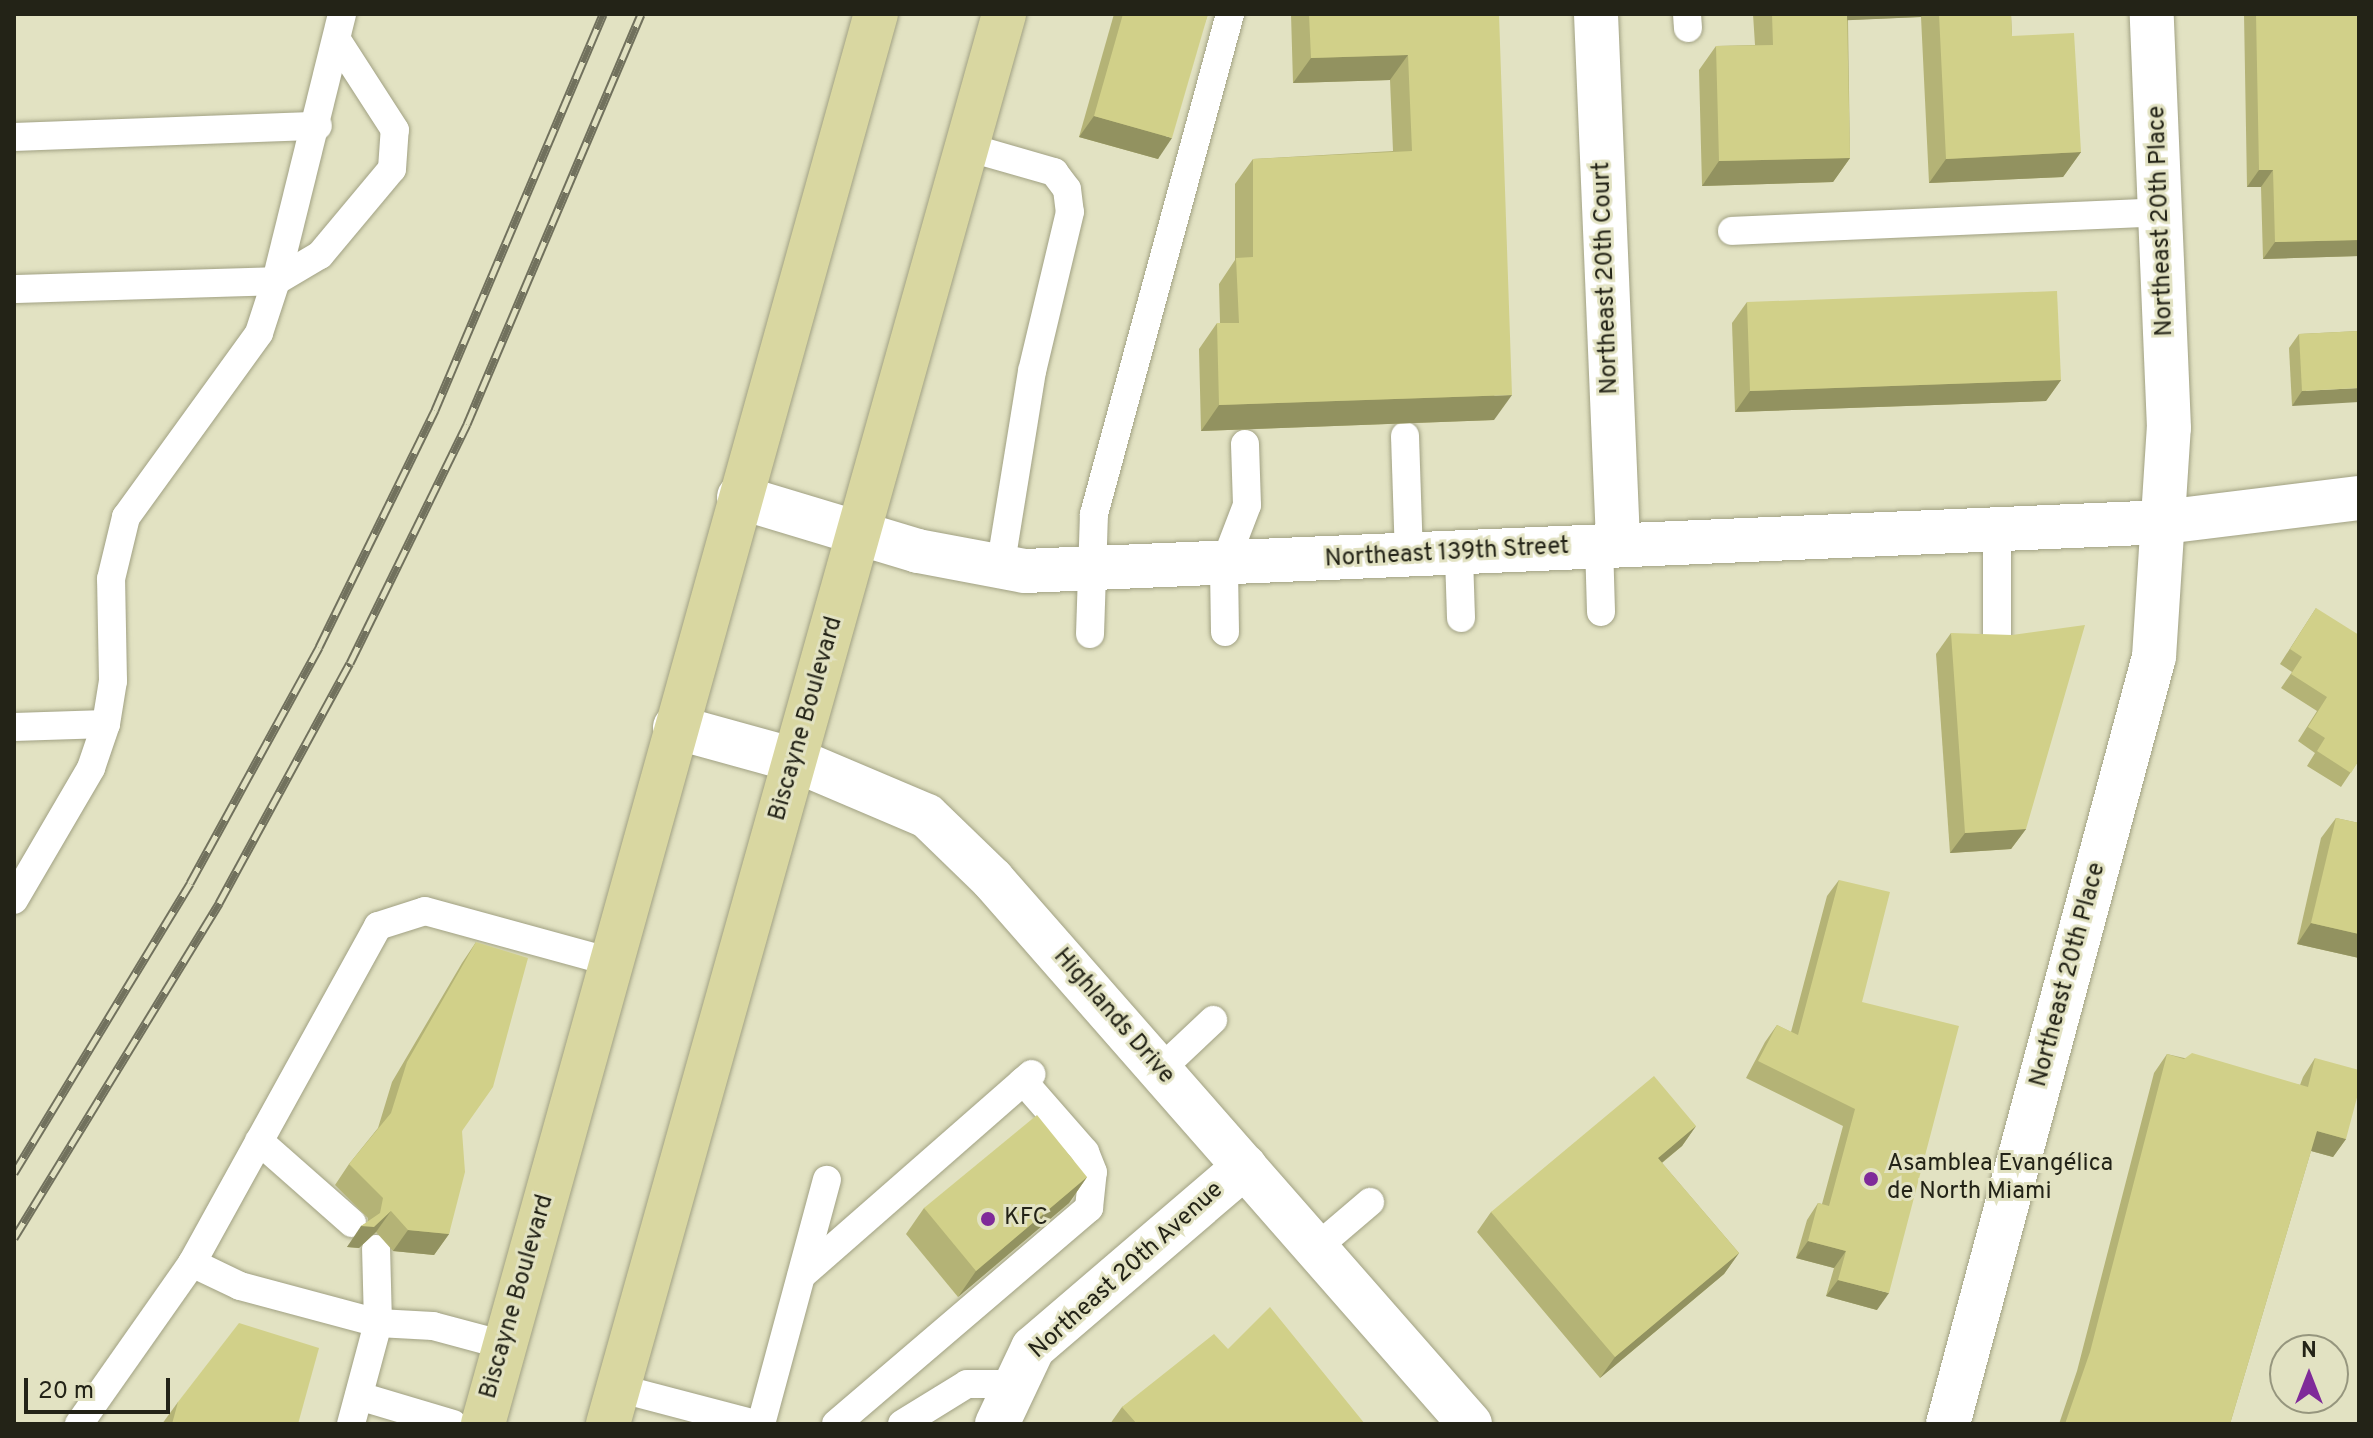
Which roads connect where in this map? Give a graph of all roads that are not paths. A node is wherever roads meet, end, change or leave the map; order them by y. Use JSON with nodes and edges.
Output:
{"nodes":[{"id":1,"x":876,"y":14,"type":"edge"},
{"id":2,"x":1004,"y":14,"type":"edge"},
{"id":3,"x":1230,"y":14,"type":"edge"},
{"id":4,"x":1596,"y":14,"type":"edge"},
{"id":5,"x":2152,"y":14,"type":"edge"},
{"id":6,"x":340,"y":27,"type":"edge"},
{"id":7,"x":318,"y":126,"type":"junction"},
{"id":8,"x":14,"y":137,"type":"edge"},
{"id":9,"x":967,"y":147,"type":"junction"},
{"id":10,"x":2164,"y":212,"type":"junction"},
{"id":11,"x":1732,"y":231,"type":"dead end"},
{"id":12,"x":276,"y":281,"type":"junction"},
{"id":13,"x":14,"y":289,"type":"edge"},
{"id":14,"x":1405,"y":436,"type":"edge"},
{"id":15,"x":1245,"y":444,"type":"edge"},
{"id":16,"x":739,"y":497,"type":"junction"},
{"id":17,"x":2359,"y":498,"type":"edge"},
{"id":18,"x":2164,"y":522,"type":"junction"},
{"id":19,"x":1997,"y":526,"type":"junction"},
{"id":20,"x":861,"y":535,"type":"junction"},
{"id":21,"x":1608,"y":543,"type":"junction"},
{"id":22,"x":1459,"y":557,"type":"junction"},
{"id":23,"x":1409,"y":559,"type":"junction"},
{"id":24,"x":1224,"y":565,"type":"junction"},
{"id":25,"x":1000,"y":569,"type":"junction"},
{"id":26,"x":1092,"y":569,"type":"junction"},
{"id":27,"x":1601,"y":612,"type":"dead end"},
{"id":28,"x":1461,"y":618,"type":"dead end"},
{"id":29,"x":1225,"y":632,"type":"dead end"},
{"id":30,"x":1090,"y":634,"type":"dead end"},
{"id":31,"x":1997,"y":639,"type":"edge"},
{"id":32,"x":106,"y":724,"type":"junction"},
{"id":33,"x":14,"y":727,"type":"edge"},
{"id":34,"x":675,"y":727,"type":"junction"},
{"id":35,"x":795,"y":760,"type":"junction"},
{"id":36,"x":22,"y":873,"type":"edge"},
{"id":37,"x":14,"y":900,"type":"edge"},
{"id":38,"x":612,"y":962,"type":"junction"},
{"id":39,"x":1213,"y":1020,"type":"dead end"},
{"id":40,"x":1160,"y":1070,"type":"junction"},
{"id":41,"x":259,"y":1141,"type":"junction"},
{"id":42,"x":1245,"y":1166,"type":"junction"},
{"id":43,"x":827,"y":1180,"type":"dead end"},
{"id":44,"x":1370,"y":1202,"type":"dead end"},
{"id":45,"x":352,"y":1223,"type":"dead end"},
{"id":46,"x":1316,"y":1248,"type":"junction"},
{"id":47,"x":376,"y":1249,"type":"edge"},
{"id":48,"x":192,"y":1263,"type":"junction"},
{"id":49,"x":802,"y":1275,"type":"junction"},
{"id":50,"x":378,"y":1323,"type":"junction"},
{"id":51,"x":504,"y":1345,"type":"junction"},
{"id":52,"x":359,"y":1396,"type":"junction"},
{"id":53,"x":1004,"y":1404,"type":"edge"},
{"id":54,"x":613,"y":1406,"type":"edge"},
{"id":55,"x":79,"y":1424,"type":"edge"},
{"id":56,"x":351,"y":1424,"type":"edge"},
{"id":57,"x":453,"y":1424,"type":"edge"},
{"id":58,"x":483,"y":1424,"type":"edge"},
{"id":59,"x":758,"y":1424,"type":"edge"},
{"id":60,"x":836,"y":1424,"type":"edge"},
{"id":61,"x":902,"y":1424,"type":"edge"},
{"id":62,"x":1470,"y":1424,"type":"edge"},
{"id":63,"x":1948,"y":1424,"type":"edge"}],
"edges":[{"from":1,"to":16,"type":"main road","name":"Biscayne Boulevard"},
{"from":2,"to":9,"type":"main road","name":"Biscayne Boulevard"},
{"from":3,"to":26,"type":"lane"},
{"from":4,"to":21,"type":"street","name":"Northeast 20th Court"},
{"from":5,"to":10,"type":"street","name":"Northeast 20th Place"},
{"from":6,"to":7,"type":"lane"},
{"from":6,"to":12,"type":"lane"},
{"from":7,"to":8,"type":"lane"},
{"from":7,"to":12,"type":"lane"},
{"from":9,"to":20,"type":"main road","name":"Biscayne Boulevard"},
{"from":9,"to":25,"type":"lane"},
{"from":10,"to":11,"type":"lane"},
{"from":10,"to":18,"type":"street","name":"Northeast 20th Place"},
{"from":12,"to":13,"type":"lane"},
{"from":12,"to":32,"type":"lane"},
{"from":14,"to":23,"type":"lane"},
{"from":15,"to":24,"type":"lane"},
{"from":16,"to":20,"type":"street","name":"Northeast 139th Street"},
{"from":16,"to":34,"type":"main road","name":"Biscayne Boulevard"},
{"from":17,"to":18,"type":"street","name":"Northeast 139th Street"},
{"from":18,"to":19,"type":"street","name":"Northeast 139th Street"},
{"from":18,"to":63,"type":"street","name":"Northeast 20th Place"},
{"from":19,"to":21,"type":"street","name":"Northeast 139th Street"},
{"from":19,"to":31,"type":"lane"},
{"from":20,"to":25,"type":"street","name":"Northeast 139th Street"},
{"from":20,"to":35,"type":"main road","name":"Biscayne Boulevard"},
{"from":21,"to":22,"type":"street","name":"Northeast 139th Street"},
{"from":21,"to":27,"type":"lane"},
{"from":22,"to":23,"type":"street","name":"Northeast 139th Street"},
{"from":22,"to":28,"type":"lane"},
{"from":23,"to":24,"type":"street","name":"Northeast 139th Street"},
{"from":24,"to":26,"type":"street","name":"Northeast 139th Street"},
{"from":24,"to":29,"type":"lane"},
{"from":25,"to":26,"type":"street","name":"Northeast 139th Street"},
{"from":26,"to":30,"type":"lane"},
{"from":32,"to":33,"type":"lane"},
{"from":32,"to":36,"type":"lane"},
{"from":34,"to":35,"type":"street","name":"Highlands Drive"},
{"from":34,"to":38,"type":"main road","name":"Biscayne Boulevard"},
{"from":35,"to":40,"type":"street","name":"Highlands Drive"},
{"from":35,"to":54,"type":"main road","name":"Biscayne Boulevard"},
{"from":36,"to":37,"type":"lane"},
{"from":38,"to":41,"type":"lane"},
{"from":38,"to":51,"type":"main road","name":"Biscayne Boulevard"},
{"from":39,"to":40,"type":"lane"},
{"from":40,"to":42,"type":"street","name":"Highlands Drive"},
{"from":41,"to":45,"type":"lane"},
{"from":41,"to":48,"type":"lane"},
{"from":42,"to":46,"type":"street","name":"Highlands Drive"},
{"from":42,"to":53,"type":"street","name":"Northeast 20th Avenue"},
{"from":43,"to":49,"type":"lane"},
{"from":44,"to":46,"type":"lane"},
{"from":46,"to":62,"type":"street","name":"Highlands Drive"},
{"from":47,"to":50,"type":"lane"},
{"from":48,"to":50,"type":"lane"},
{"from":48,"to":55,"type":"lane"},
{"from":49,"to":59,"type":"lane"},
{"from":49,"to":60,"type":"lane"},
{"from":50,"to":51,"type":"lane"},
{"from":50,"to":52,"type":"lane"},
{"from":51,"to":58,"type":"main road","name":"Biscayne Boulevard"},
{"from":52,"to":56,"type":"lane"},
{"from":52,"to":57,"type":"lane"},
{"from":53,"to":61,"type":"lane"},
{"from":54,"to":59,"type":"lane"}]}
